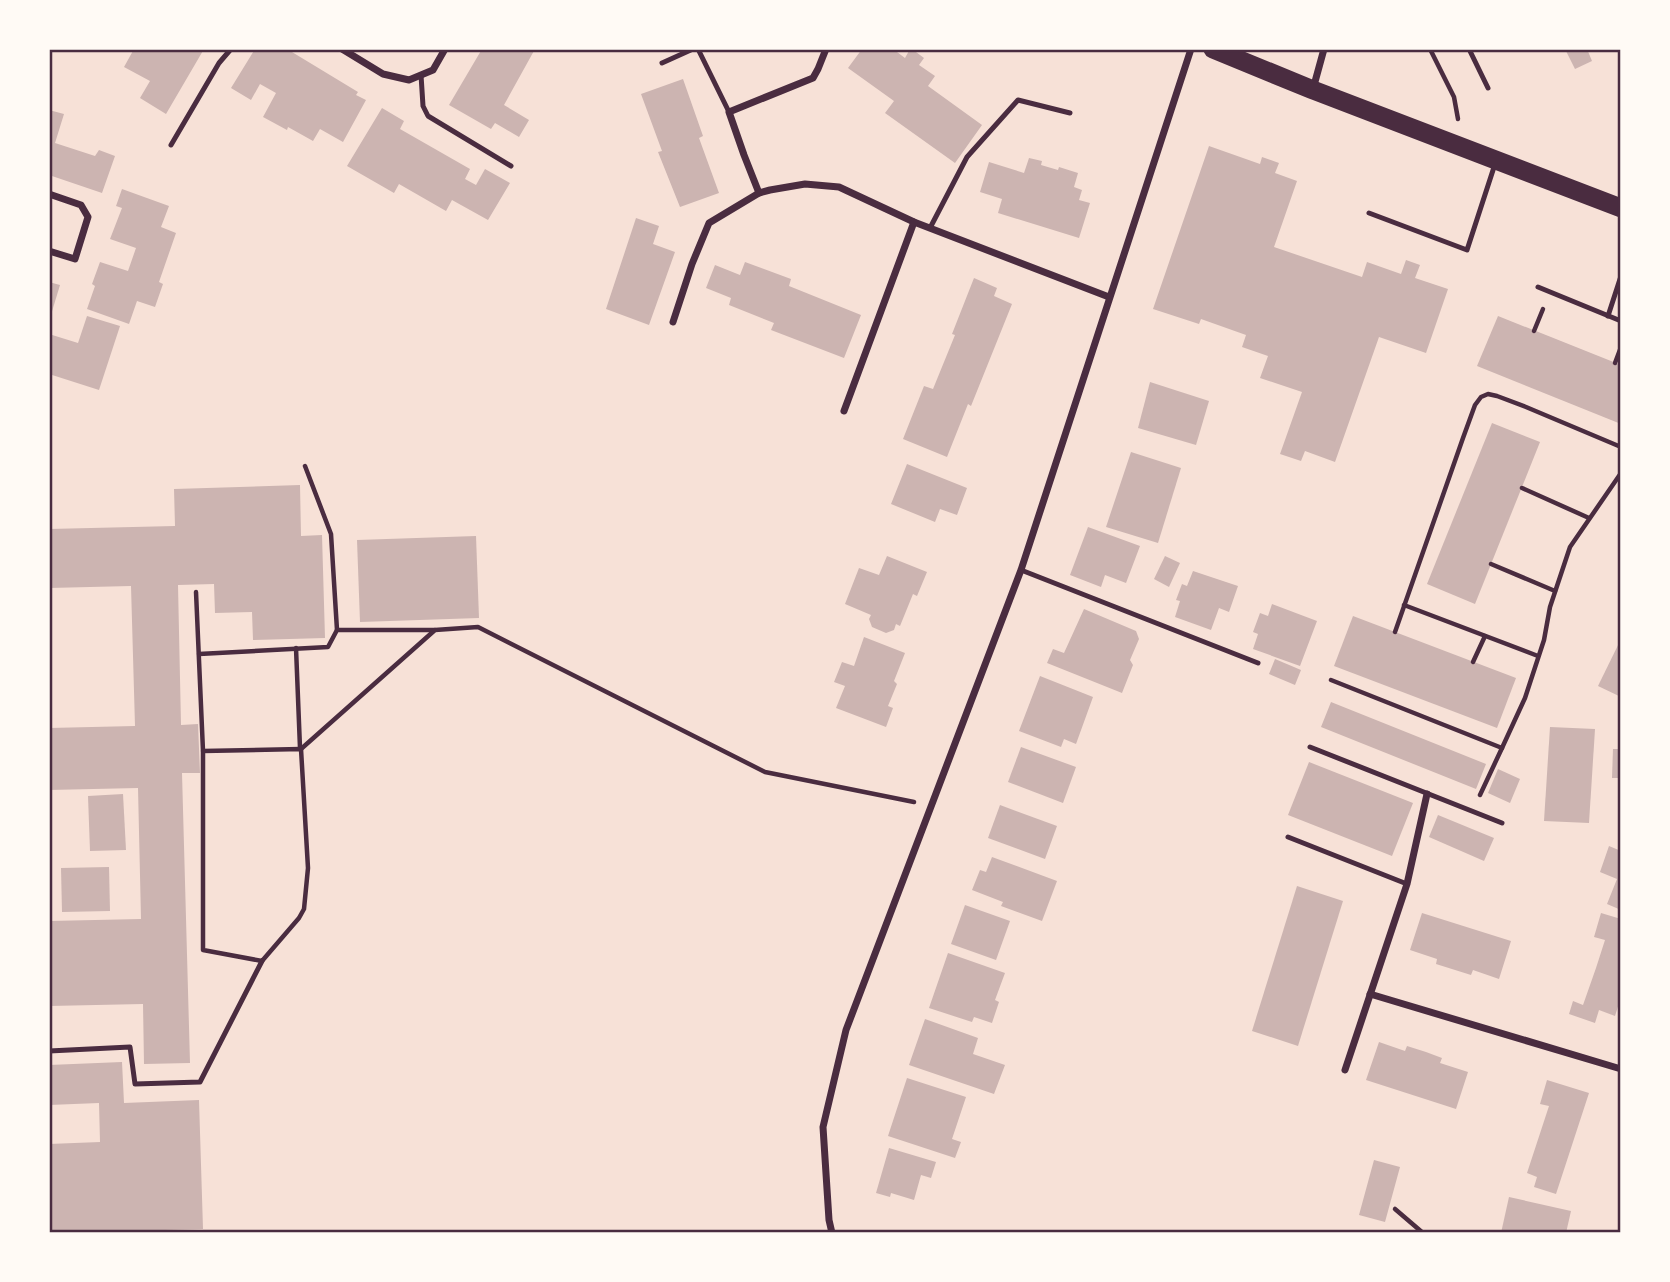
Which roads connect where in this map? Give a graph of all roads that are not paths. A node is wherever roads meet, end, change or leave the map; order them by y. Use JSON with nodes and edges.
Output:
{"nodes":[{"id":1,"x":231,"y":49,"type":"edge"},
{"id":2,"x":342,"y":49,"type":"edge"},
{"id":3,"x":445,"y":49,"type":"edge"},
{"id":4,"x":696,"y":49,"type":"edge"},
{"id":5,"x":825,"y":49,"type":"edge"},
{"id":6,"x":1191,"y":49,"type":"edge"},
{"id":7,"x":1213,"y":49,"type":"edge"},
{"id":8,"x":1324,"y":49,"type":"edge"},
{"id":9,"x":1468,"y":49,"type":"edge"},
{"id":10,"x":662,"y":63,"type":"dead end"},
{"id":11,"x":421,"y":75,"type":"junction"},
{"id":12,"x":1488,"y":88,"type":"dead end"},
{"id":13,"x":1313,"y":90,"type":"junction"},
{"id":14,"x":729,"y":112,"type":"junction"},
{"id":15,"x":1070,"y":113,"type":"dead end"},
{"id":16,"x":171,"y":145,"type":"dead end"},
{"id":17,"x":1496,"y":161,"type":"junction"},
{"id":18,"x":511,"y":166,"type":"dead end"},
{"id":19,"x":759,"y":193,"type":"junction"},
{"id":20,"x":49,"y":194,"type":"edge"},
{"id":21,"x":1621,"y":208,"type":"edge"},
{"id":22,"x":1369,"y":214,"type":"dead end"},
{"id":23,"x":914,"y":222,"type":"junction"},
{"id":24,"x":930,"y":228,"type":"junction"},
{"id":25,"x":49,"y":251,"type":"edge"},
{"id":26,"x":1621,"y":276,"type":"edge"},
{"id":27,"x":1538,"y":287,"type":"dead end"},
{"id":28,"x":1109,"y":297,"type":"junction"},
{"id":29,"x":1608,"y":316,"type":"junction"},
{"id":30,"x":1621,"y":321,"type":"edge"},
{"id":31,"x":673,"y":322,"type":"dead end"},
{"id":32,"x":844,"y":411,"type":"dead end"},
{"id":33,"x":1021,"y":570,"type":"junction"},
{"id":34,"x":1258,"y":663,"type":"dead end"},
{"id":35,"x":1310,"y":747,"type":"dead end"},
{"id":36,"x":1427,"y":794,"type":"junction"},
{"id":37,"x":1502,"y":823,"type":"dead end"},
{"id":38,"x":1288,"y":837,"type":"dead end"},
{"id":39,"x":1407,"y":884,"type":"junction"},
{"id":40,"x":262,"y":961,"type":"road end"},
{"id":41,"x":1370,"y":994,"type":"junction"},
{"id":42,"x":49,"y":1051,"type":"edge"},
{"id":43,"x":1621,"y":1069,"type":"edge"},
{"id":44,"x":1345,"y":1070,"type":"dead end"},
{"id":45,"x":832,"y":1233,"type":"edge"}],
"edges":[{"from":1,"to":16,"type":"lane"},
{"from":2,"to":11,"type":"street"},
{"from":3,"to":11,"type":"street"},
{"from":4,"to":10,"type":"lane"},
{"from":4,"to":14,"type":"lane"},
{"from":5,"to":14,"type":"street"},
{"from":6,"to":28,"type":"street"},
{"from":7,"to":13,"type":"highway"},
{"from":8,"to":13,"type":"street"},
{"from":9,"to":12,"type":"lane"},
{"from":11,"to":18,"type":"lane"},
{"from":13,"to":17,"type":"highway"},
{"from":14,"to":19,"type":"street"},
{"from":15,"to":24,"type":"lane"},
{"from":17,"to":21,"type":"highway"},
{"from":17,"to":22,"type":"lane"},
{"from":19,"to":23,"type":"street"},
{"from":19,"to":31,"type":"street"},
{"from":20,"to":25,"type":"street"},
{"from":23,"to":24,"type":"street"},
{"from":23,"to":32,"type":"street"},
{"from":24,"to":28,"type":"street"},
{"from":26,"to":29,"type":"lane"},
{"from":27,"to":29,"type":"lane"},
{"from":28,"to":33,"type":"street"},
{"from":29,"to":30,"type":"lane"},
{"from":33,"to":34,"type":"lane"},
{"from":33,"to":45,"type":"street"},
{"from":35,"to":36,"type":"lane"},
{"from":36,"to":37,"type":"lane"},
{"from":36,"to":39,"type":"street"},
{"from":38,"to":39,"type":"lane"},
{"from":39,"to":41,"type":"street"},
{"from":40,"to":42,"type":"lane"},
{"from":41,"to":43,"type":"street"},
{"from":41,"to":44,"type":"street"}]}
